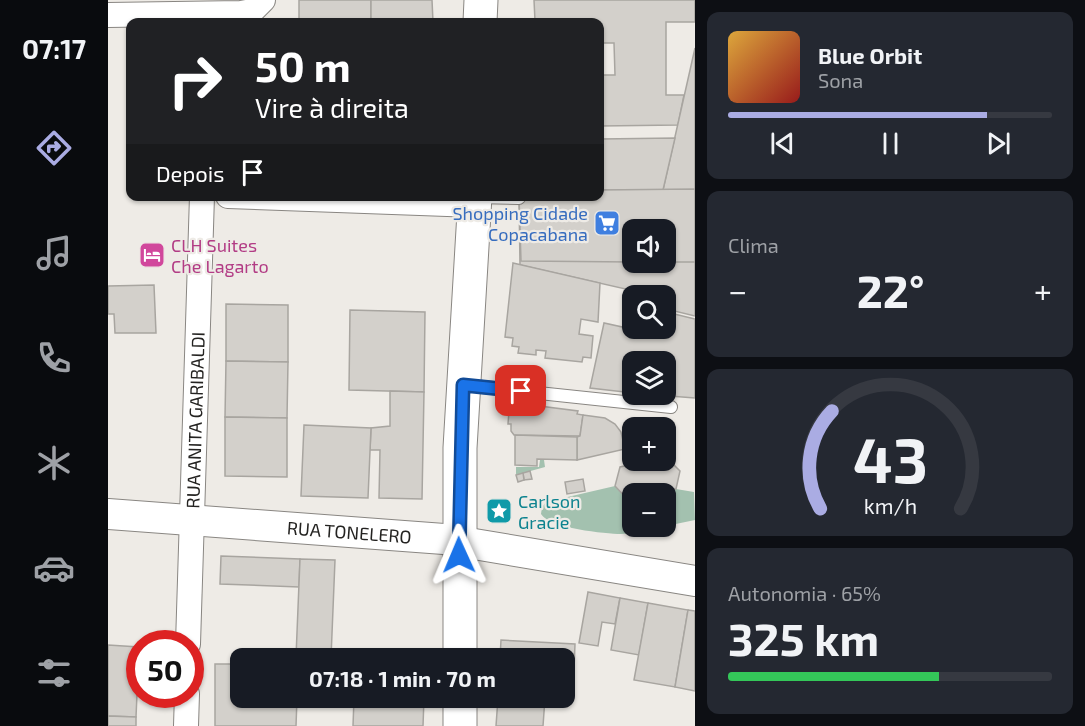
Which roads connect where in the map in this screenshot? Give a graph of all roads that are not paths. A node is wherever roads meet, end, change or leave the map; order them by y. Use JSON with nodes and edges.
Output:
{"nodes":[{"id":1,"x":263,"y":0,"type":"edge"},
{"id":2,"x":481,"y":0,"type":"edge"},
{"id":3,"x":108,"y":15,"type":"edge"},
{"id":4,"x":198,"y":18,"type":"edge"},
{"id":5,"x":480,"y":18,"type":"edge"},
{"id":6,"x":202,"y":201,"type":"edge"},
{"id":7,"x":475,"y":201,"type":"edge"},
{"id":8,"x":463,"y":385,"type":"junction"},
{"id":9,"x":671,"y":407,"type":"dead end"},
{"id":10,"x":108,"y":514,"type":"edge"},
{"id":11,"x":191,"y":520,"type":"junction"},
{"id":12,"x":459,"y":541,"type":"junction"},
{"id":13,"x":695,"y":581,"type":"edge"},
{"id":14,"x":188,"y":630,"type":"edge"},
{"id":15,"x":460,"y":648,"type":"edge"},
{"id":16,"x":187,"y":708,"type":"edge"},
{"id":17,"x":460,"y":708,"type":"edge"},
{"id":18,"x":186,"y":726,"type":"edge"},
{"id":19,"x":460,"y":726,"type":"edge"}],
"edges":[{"from":1,"to":4,"type":"street"},
{"from":2,"to":5,"type":"main road"},
{"from":3,"to":4,"type":"street"},
{"from":6,"to":11,"type":"street","name":"RUA ANITA GARIBALDI"},
{"from":7,"to":8,"type":"main road"},
{"from":8,"to":9,"type":"lane"},
{"from":8,"to":12,"type":"main road"},
{"from":10,"to":11,"type":"street","name":"RUA TONELERO"},
{"from":11,"to":12,"type":"street","name":"RUA TONELERO"},
{"from":11,"to":14,"type":"street","name":"RUA ANITA GARIBALDI"},
{"from":12,"to":13,"type":"street","name":"RUA TONELERO"},
{"from":12,"to":15,"type":"main road"},
{"from":16,"to":18,"type":"street"},
{"from":17,"to":19,"type":"main road"}]}
